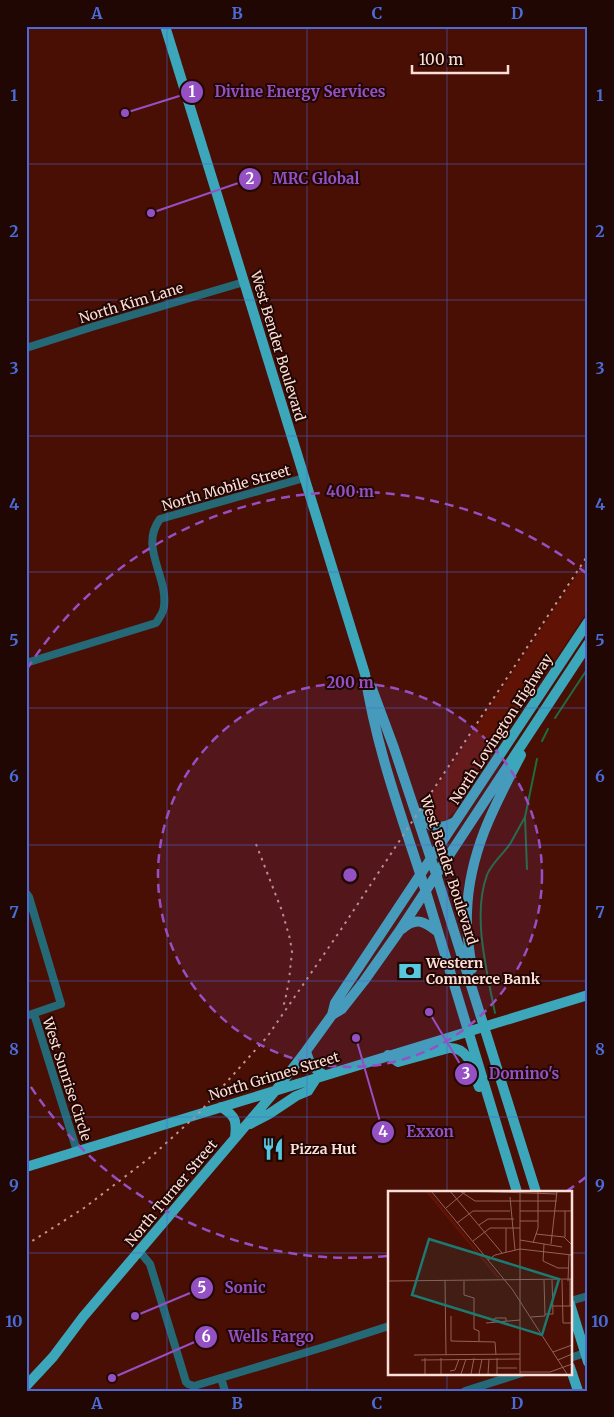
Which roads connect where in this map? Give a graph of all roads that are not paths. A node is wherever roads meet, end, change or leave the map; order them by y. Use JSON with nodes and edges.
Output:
{"nodes":[{"id":1,"x":165,"y":26,"type":"edge"},
{"id":2,"x":244,"y":282,"type":"junction"},
{"id":3,"x":26,"y":348,"type":"edge"},
{"id":4,"x":304,"y":478,"type":"junction"},
{"id":5,"x":588,"y":622,"type":"edge"},
{"id":6,"x":587,"y":647,"type":"edge"},
{"id":7,"x":26,"y":663,"type":"edge"},
{"id":8,"x":365,"y":674,"type":"junction"},
{"id":9,"x":525,"y":739,"type":"junction"},
{"id":10,"x":410,"y":796,"type":"junction"},
{"id":11,"x":456,"y":822,"type":"junction"},
{"id":12,"x":431,"y":859,"type":"junction"},
{"id":13,"x":436,"y":874,"type":"junction"},
{"id":14,"x":420,"y":875,"type":"junction"},
{"id":15,"x":425,"y":890,"type":"junction"},
{"id":16,"x":26,"y":893,"type":"edge"},
{"id":17,"x":438,"y":932,"type":"junction"},
{"id":18,"x":398,"y":933,"type":"junction"},
{"id":19,"x":475,"y":995,"type":"junction"},
{"id":20,"x":588,"y":995,"type":"edge"},
{"id":21,"x":30,"y":1015,"type":"edge"},
{"id":22,"x":332,"y":1015,"type":"junction"},
{"id":23,"x":484,"y":1026,"type":"junction"},
{"id":24,"x":469,"y":1031,"type":"junction"},
{"id":25,"x":306,"y":1051,"type":"junction"},
{"id":26,"x":388,"y":1056,"type":"junction"},
{"id":27,"x":321,"y":1076,"type":"junction"},
{"id":28,"x":276,"y":1090,"type":"junction"},
{"id":29,"x":490,"y":1102,"type":"junction"},
{"id":30,"x":221,"y":1107,"type":"junction"},
{"id":31,"x":244,"y":1127,"type":"junction"},
{"id":32,"x":235,"y":1138,"type":"junction"},
{"id":33,"x":77,"y":1151,"type":"junction"},
{"id":34,"x":525,"y":1156,"type":"junction"},
{"id":35,"x":508,"y":1162,"type":"junction"},
{"id":36,"x":26,"y":1167,"type":"edge"},
{"id":37,"x":517,"y":1191,"type":"edge"},
{"id":38,"x":536,"y":1191,"type":"edge"},
{"id":39,"x":140,"y":1252,"type":"junction"},
{"id":40,"x":588,"y":1296,"type":"edge"},
{"id":41,"x":572,"y":1302,"type":"edge"},
{"id":42,"x":572,"y":1310,"type":"edge"},
{"id":43,"x":388,"y":1326,"type":"edge"},
{"id":44,"x":586,"y":1357,"type":"edge"},
{"id":45,"x":572,"y":1358,"type":"edge"},
{"id":46,"x":572,"y":1373,"type":"edge"},
{"id":47,"x":519,"y":1374,"type":"edge"},
{"id":48,"x":221,"y":1378,"type":"junction"},
{"id":49,"x":26,"y":1386,"type":"edge"},
{"id":50,"x":225,"y":1391,"type":"edge"},
{"id":51,"x":466,"y":1391,"type":"edge"},
{"id":52,"x":578,"y":1391,"type":"edge"}],
"edges":[{"from":1,"to":2,"type":"main road","name":"West Bender Boulevard"},
{"from":2,"to":3,"type":"street","name":"North Kim Lane"},
{"from":2,"to":4,"type":"main road","name":"West Bender Boulevard"},
{"from":4,"to":7,"type":"street","name":"North Mobile Street"},
{"from":4,"to":8,"type":"main road","name":"West Bender Boulevard"},
{"from":5,"to":11,"type":"main road","name":"North Lovington Highway"},
{"from":6,"to":9,"type":"main road","name":"North Lovington Highway"},
{"from":8,"to":10,"type":"main road","name":"West Bender Boulevard"},
{"from":8,"to":14,"type":"main road","name":"West Bender Boulevard"},
{"from":9,"to":13,"type":"main road","name":"North Lovington Highway"},
{"from":9,"to":19,"type":"main road"},
{"from":10,"to":11,"type":"main road"},
{"from":10,"to":12,"type":"main road","name":"West Bender Boulevard"},
{"from":11,"to":12,"type":"main road","name":"North Lovington Highway"},
{"from":12,"to":13,"type":"main road","name":"West Bender Boulevard"},
{"from":12,"to":14,"type":"main road","name":"North Lovington Highway"},
{"from":13,"to":15,"type":"main road","name":"North Turner Street"},
{"from":13,"to":19,"type":"main road","name":"West Bender Boulevard"},
{"from":14,"to":15,"type":"main road","name":"West Bender Boulevard"},
{"from":14,"to":22,"type":"main road","name":"North Turner Street"},
{"from":15,"to":17,"type":"main road","name":"West Bender Boulevard"},
{"from":15,"to":18,"type":"main road","name":"North Turner Street"},
{"from":16,"to":21,"type":"street","name":"West Sunrise Circle"},
{"from":17,"to":18,"type":"main road"},
{"from":17,"to":24,"type":"main road","name":"West Bender Boulevard"},
{"from":18,"to":22,"type":"main road","name":"North Turner Street"},
{"from":19,"to":23,"type":"main road","name":"West Bender Boulevard"},
{"from":20,"to":23,"type":"main road","name":"North Grimes Street"},
{"from":21,"to":33,"type":"street","name":"West Sunrise Circle"},
{"from":22,"to":25,"type":"main road","name":"North Turner Street"},
{"from":23,"to":24,"type":"main road","name":"North Grimes Street"},
{"from":23,"to":34,"type":"main road","name":"West Bender Boulevard"},
{"from":24,"to":26,"type":"main road","name":"North Grimes Street"},
{"from":24,"to":29,"type":"main road","name":"West Bender Boulevard"},
{"from":25,"to":27,"type":"main road"},
{"from":25,"to":28,"type":"main road","name":"North Turner Street"},
{"from":26,"to":27,"type":"main road","name":"North Grimes Street"},
{"from":26,"to":29,"type":"main road"},
{"from":27,"to":28,"type":"main road","name":"North Grimes Street"},
{"from":27,"to":31,"type":"main road"},
{"from":28,"to":30,"type":"main road","name":"North Grimes Street"},
{"from":28,"to":31,"type":"main road","name":"North Turner Street"},
{"from":29,"to":35,"type":"main road","name":"West Bender Boulevard"},
{"from":30,"to":32,"type":"main road"},
{"from":30,"to":33,"type":"main road","name":"North Grimes Street"},
{"from":31,"to":32,"type":"main road","name":"North Turner Street"},
{"from":32,"to":39,"type":"main road","name":"North Turner Street"},
{"from":33,"to":36,"type":"main road","name":"North Grimes Street"},
{"from":34,"to":35,"type":"main road"},
{"from":34,"to":38,"type":"main road","name":"West Bender Boulevard"},
{"from":35,"to":37,"type":"main road","name":"West Bender Boulevard"},
{"from":39,"to":48,"type":"street"},
{"from":39,"to":49,"type":"main road","name":"North Turner Street"},
{"from":40,"to":41,"type":"street"},
{"from":42,"to":44,"type":"main road"},
{"from":43,"to":48,"type":"street"},
{"from":44,"to":45,"type":"street"},
{"from":46,"to":52,"type":"main road"},
{"from":47,"to":51,"type":"street"},
{"from":48,"to":50,"type":"street"}]}
